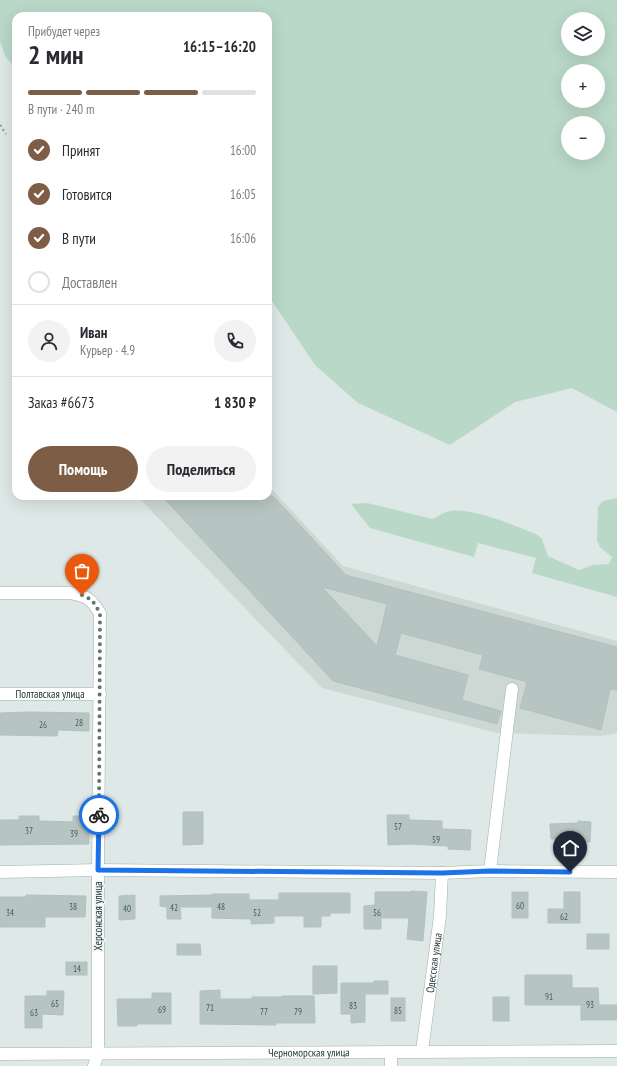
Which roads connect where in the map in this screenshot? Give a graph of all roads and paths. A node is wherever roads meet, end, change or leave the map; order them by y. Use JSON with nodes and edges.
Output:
{"nodes":[{"id":1,"x":0,"y":125,"type":"edge"},
{"id":2,"x":6,"y":134,"type":"dead end"},
{"id":3,"x":0,"y":593,"type":"edge"},
{"id":4,"x":512,"y":689,"type":"dead end"},
{"id":5,"x":0,"y":694,"type":"edge"},
{"id":6,"x":100,"y":694,"type":"junction"},
{"id":7,"x":98,"y":870,"type":"junction"},
{"id":8,"x":490,"y":871,"type":"junction"},
{"id":9,"x":0,"y":872,"type":"edge"},
{"id":10,"x":617,"y":872,"type":"edge"},
{"id":11,"x":442,"y":873,"type":"junction"},
{"id":12,"x":422,"y":1051,"type":"junction"},
{"id":13,"x":617,"y":1051,"type":"edge"},
{"id":14,"x":391,"y":1052,"type":"junction"},
{"id":15,"x":98,"y":1053,"type":"junction"},
{"id":16,"x":0,"y":1054,"type":"edge"},
{"id":17,"x":94,"y":1066,"type":"edge"},
{"id":18,"x":391,"y":1066,"type":"edge"}],
"edges":[{"from":1,"to":2,"type":"path"},
{"from":3,"to":6,"type":"street","name":"Херсонская улица"},
{"from":4,"to":8,"type":"street"},
{"from":5,"to":6,"type":"street","name":"Полтавская улица"},
{"from":6,"to":7,"type":"street","name":"Херсонская улица"},
{"from":7,"to":9,"type":"street"},
{"from":7,"to":11,"type":"street"},
{"from":7,"to":15,"type":"street","name":"Херсонская улица"},
{"from":8,"to":10,"type":"street"},
{"from":8,"to":11,"type":"street"},
{"from":11,"to":12,"type":"street","name":"Одесская улица"},
{"from":12,"to":13,"type":"street","name":"Черноморская улица"},
{"from":12,"to":14,"type":"street","name":"Черноморская улица"},
{"from":14,"to":15,"type":"street","name":"Черноморская улица"},
{"from":14,"to":18,"type":"street"},
{"from":15,"to":16,"type":"street","name":"Черноморская улица"},
{"from":15,"to":17,"type":"street","name":"Херсонская улица"}]}
